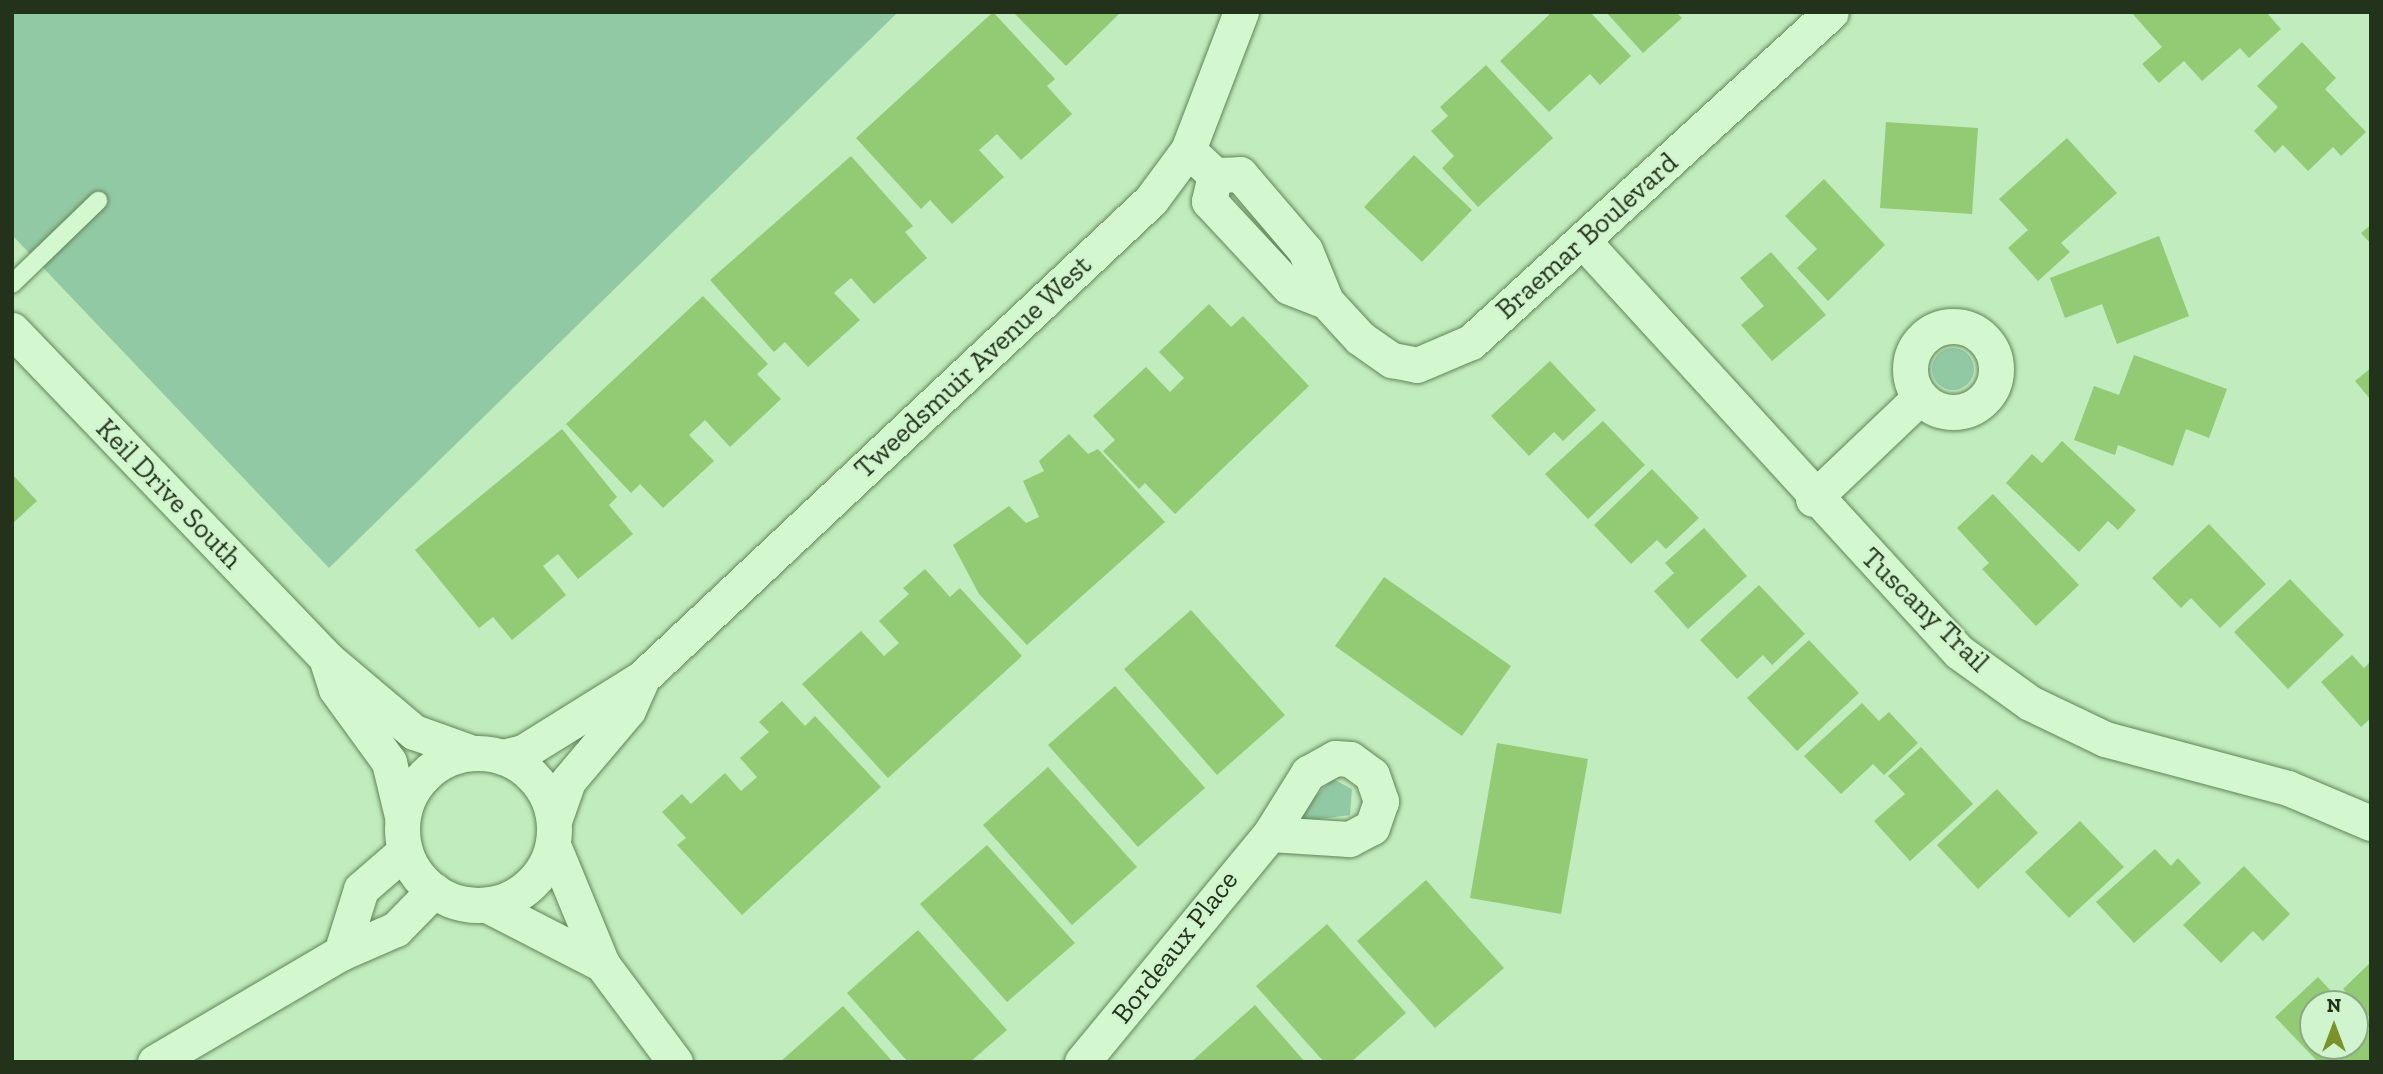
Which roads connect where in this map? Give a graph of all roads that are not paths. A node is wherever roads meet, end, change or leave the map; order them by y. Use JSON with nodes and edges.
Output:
{"nodes":[{"id":1,"x":1241,"y":12,"type":"edge"},
{"id":2,"x":1831,"y":12,"type":"edge"},
{"id":3,"x":1188,"y":150,"type":"junction"},
{"id":4,"x":98,"y":201,"type":"dead end"},
{"id":5,"x":1583,"y":241,"type":"junction"},
{"id":6,"x":12,"y":284,"type":"edge"},
{"id":7,"x":12,"y":330,"type":"edge"},
{"id":8,"x":1920,"y":397,"type":"dead end"},
{"id":9,"x":1813,"y":499,"type":"junction"},
{"id":10,"x":326,"y":657,"type":"junction"},
{"id":11,"x":642,"y":678,"type":"junction"},
{"id":12,"x":486,"y":754,"type":"junction"},
{"id":13,"x":402,"y":816,"type":"junction"},
{"id":14,"x":2371,"y":823,"type":"edge"},
{"id":15,"x":554,"y":833,"type":"junction"},
{"id":16,"x":1270,"y":834,"type":"dead end"},
{"id":17,"x":405,"y":851,"type":"junction"},
{"id":18,"x":434,"y":890,"type":"junction"},
{"id":19,"x":487,"y":905,"type":"junction"},
{"id":20,"x":341,"y":953,"type":"junction"},
{"id":21,"x":602,"y":964,"type":"junction"},
{"id":22,"x":155,"y":1062,"type":"edge"},
{"id":23,"x":675,"y":1062,"type":"edge"},
{"id":24,"x":1082,"y":1062,"type":"edge"}],
"edges":[{"from":1,"to":3,"type":"street","name":"Tweedsmuir Avenue West"},
{"from":2,"to":5,"type":"street","name":"Braemar Boulevard"},
{"from":3,"to":5,"type":"street","name":"Braemar Boulevard"},
{"from":3,"to":11,"type":"street","name":"Tweedsmuir Avenue West"},
{"from":4,"to":6,"type":"lane"},
{"from":5,"to":9,"type":"street","name":"Tuscany Trail"},
{"from":7,"to":10,"type":"street","name":"Keil Drive South"},
{"from":8,"to":9,"type":"street"},
{"from":9,"to":14,"type":"street","name":"Tuscany Trail"},
{"from":10,"to":12,"type":"street","name":"Keil Drive South"},
{"from":10,"to":13,"type":"street","name":"Keil Drive South"},
{"from":11,"to":12,"type":"street","name":"Tweedsmuir Avenue West"},
{"from":11,"to":15,"type":"street","name":"Tweedsmuir Avenue West"},
{"from":12,"to":13,"type":"street"},
{"from":12,"to":15,"type":"street"},
{"from":13,"to":17,"type":"street"},
{"from":15,"to":19,"type":"street"},
{"from":15,"to":21,"type":"street"},
{"from":16,"to":24,"type":"street","name":"Bordeaux Place"},
{"from":17,"to":18,"type":"street"},
{"from":17,"to":20,"type":"street"},
{"from":18,"to":19,"type":"street"},
{"from":18,"to":20,"type":"street"},
{"from":19,"to":21,"type":"street"},
{"from":20,"to":22,"type":"street"},
{"from":21,"to":23,"type":"street"}]}
